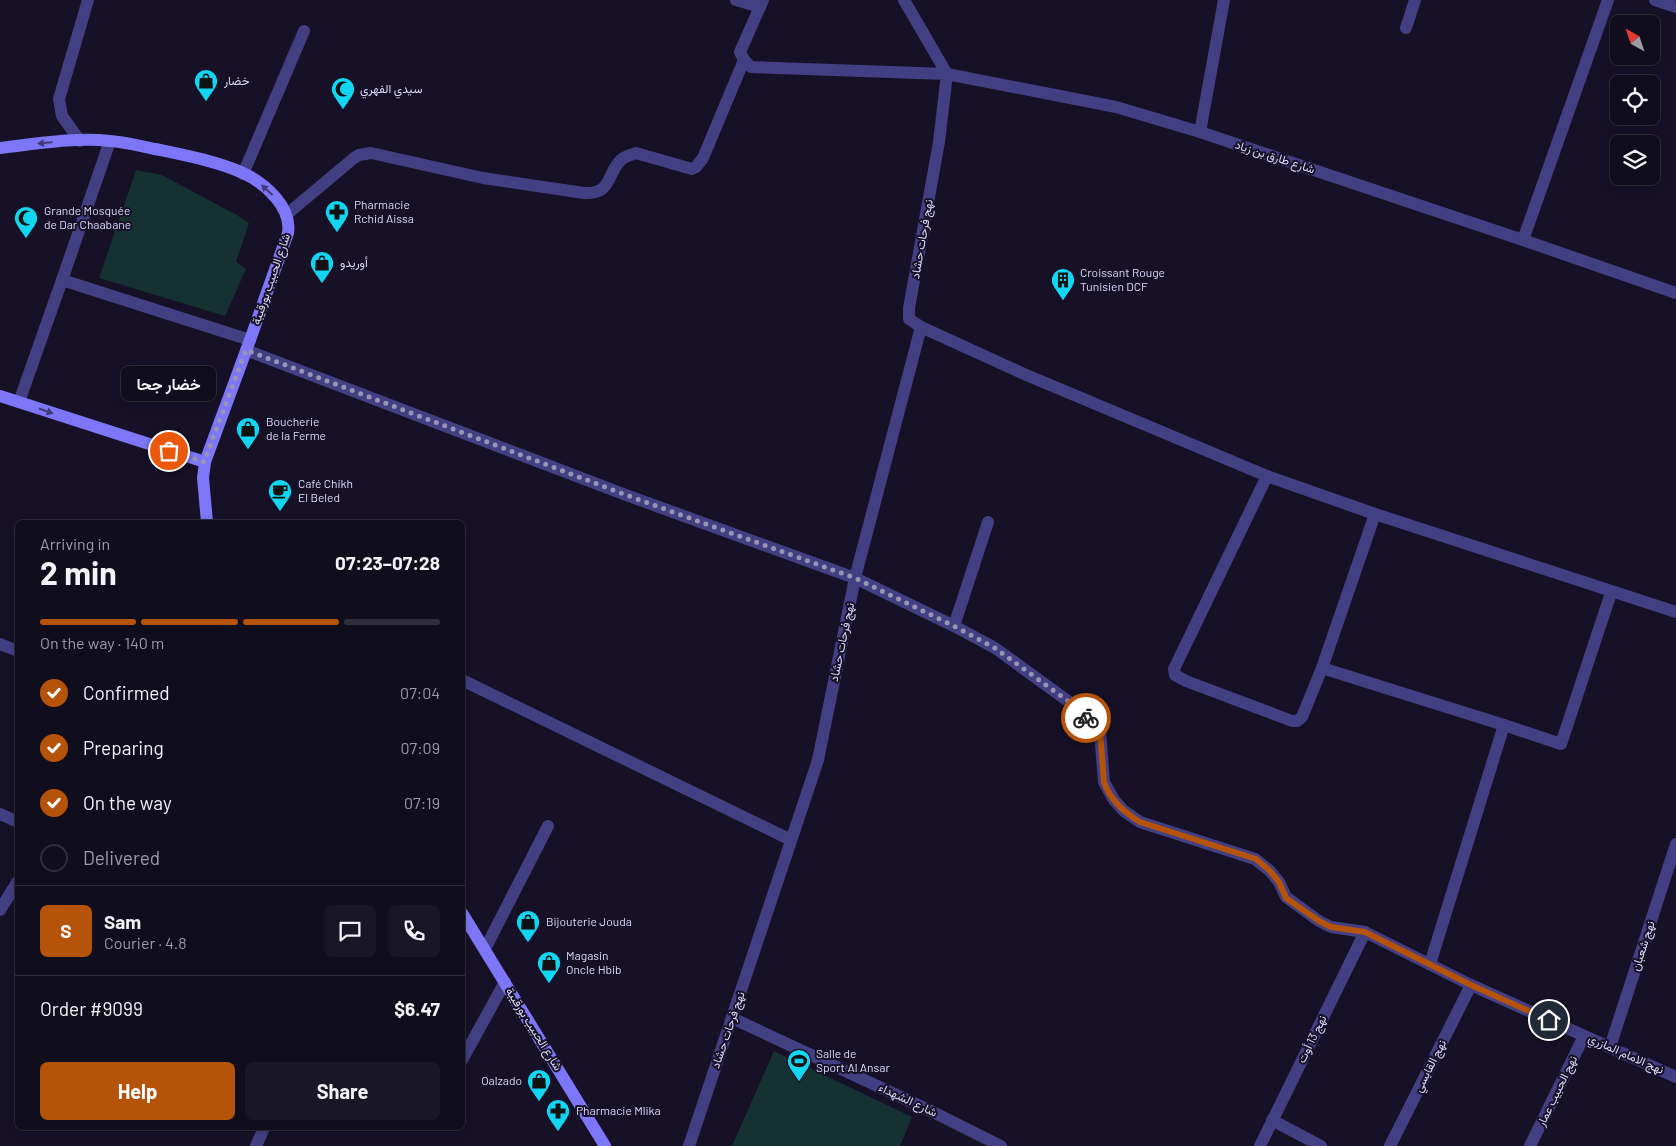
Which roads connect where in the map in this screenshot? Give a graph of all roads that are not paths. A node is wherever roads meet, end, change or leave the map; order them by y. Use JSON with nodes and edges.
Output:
{"nodes":[{"id":1,"x":88,"y":0,"type":"edge"},
{"id":2,"x":736,"y":0,"type":"edge"},
{"id":3,"x":904,"y":0,"type":"edge"},
{"id":4,"x":1224,"y":0,"type":"edge"},
{"id":5,"x":1415,"y":0,"type":"edge"},
{"id":6,"x":1608,"y":0,"type":"edge"},
{"id":7,"x":1655,"y":0,"type":"edge"},
{"id":8,"x":762,"y":4,"type":"edge"},
{"id":9,"x":1676,"y":7,"type":"edge"},
{"id":10,"x":1406,"y":28,"type":"dead end"},
{"id":11,"x":304,"y":31,"type":"dead end"},
{"id":12,"x":744,"y":60,"type":"junction"},
{"id":13,"x":947,"y":74,"type":"junction"},
{"id":14,"x":1200,"y":132,"type":"junction"},
{"id":15,"x":80,"y":140,"type":"junction"},
{"id":16,"x":110,"y":141,"type":"junction"},
{"id":17,"x":0,"y":148,"type":"edge"},
{"id":18,"x":243,"y":174,"type":"junction"},
{"id":19,"x":286,"y":215,"type":"junction"},
{"id":20,"x":1523,"y":240,"type":"junction"},
{"id":21,"x":62,"y":280,"type":"junction"},
{"id":22,"x":1676,"y":293,"type":"edge"},
{"id":23,"x":921,"y":327,"type":"junction"},
{"id":24,"x":248,"y":345,"type":"junction"},
{"id":25,"x":0,"y":396,"type":"edge"},
{"id":26,"x":19,"y":402,"type":"junction"},
{"id":27,"x":204,"y":462,"type":"junction"},
{"id":28,"x":1267,"y":476,"type":"junction"},
{"id":29,"x":1375,"y":514,"type":"junction"},
{"id":30,"x":207,"y":520,"type":"edge"},
{"id":31,"x":988,"y":522,"type":"dead end"},
{"id":32,"x":855,"y":578,"type":"junction"},
{"id":33,"x":1611,"y":592,"type":"junction"},
{"id":34,"x":1676,"y":612,"type":"edge"},
{"id":35,"x":954,"y":626,"type":"junction"},
{"id":36,"x":0,"y":644,"type":"edge"},
{"id":37,"x":15,"y":650,"type":"edge"},
{"id":38,"x":1322,"y":668,"type":"junction"},
{"id":39,"x":465,"y":681,"type":"edge"},
{"id":40,"x":1504,"y":725,"type":"junction"},
{"id":41,"x":0,"y":814,"type":"edge"},
{"id":42,"x":15,"y":821,"type":"edge"},
{"id":43,"x":548,"y":826,"type":"dead end"},
{"id":44,"x":792,"y":840,"type":"junction"},
{"id":45,"x":1676,"y":844,"type":"edge"},
{"id":46,"x":15,"y":886,"type":"edge"},
{"id":47,"x":0,"y":910,"type":"edge"},
{"id":48,"x":465,"y":918,"type":"edge"},
{"id":49,"x":1365,"y":932,"type":"junction"},
{"id":50,"x":485,"y":949,"type":"junction"},
{"id":51,"x":1430,"y":964,"type":"junction"},
{"id":52,"x":505,"y":982,"type":"junction"},
{"id":53,"x":1471,"y":985,"type":"junction"},
{"id":54,"x":732,"y":1018,"type":"junction"},
{"id":55,"x":1584,"y":1036,"type":"junction"},
{"id":56,"x":1610,"y":1047,"type":"junction"},
{"id":57,"x":465,"y":1055,"type":"edge"},
{"id":58,"x":1676,"y":1077,"type":"edge"},
{"id":59,"x":1272,"y":1120,"type":"junction"},
{"id":60,"x":263,"y":1130,"type":"edge"},
{"id":61,"x":256,"y":1146,"type":"edge"},
{"id":62,"x":605,"y":1146,"type":"edge"},
{"id":63,"x":689,"y":1146,"type":"edge"},
{"id":64,"x":1001,"y":1146,"type":"edge"},
{"id":65,"x":1260,"y":1146,"type":"edge"},
{"id":66,"x":1321,"y":1146,"type":"edge"},
{"id":67,"x":1390,"y":1146,"type":"edge"},
{"id":68,"x":1530,"y":1146,"type":"edge"}],
"edges":[{"from":1,"to":15,"type":"street"},
{"from":2,"to":8,"type":"street"},
{"from":3,"to":13,"type":"street"},
{"from":4,"to":14,"type":"street"},
{"from":5,"to":10,"type":"street"},
{"from":6,"to":20,"type":"street"},
{"from":7,"to":9,"type":"street"},
{"from":8,"to":12,"type":"street"},
{"from":11,"to":18,"type":"street"},
{"from":12,"to":13,"type":"street","name":"شارع طارق بن زياد"},
{"from":12,"to":19,"type":"street"},
{"from":13,"to":14,"type":"street","name":"شارع طارق بن زياد"},
{"from":13,"to":23,"type":"street","name":"نهج فرحات حشاد"},
{"from":14,"to":20,"type":"street","name":"شارع طارق بن زياد"},
{"from":15,"to":16,"type":"main road","name":"شارع الحبيب بورقيبة"},
{"from":15,"to":17,"type":"main road","name":"شارع الحبيب بورقيبة","one_way":true},
{"from":16,"to":18,"type":"main road","name":"شارع الحبيب بورقيبة"},
{"from":16,"to":21,"type":"street"},
{"from":19,"to":18,"type":"main road","name":"شارع الحبيب بورقيبة","one_way":true},
{"from":19,"to":24,"type":"main road","name":"شارع الحبيب بورقيبة"},
{"from":20,"to":22,"type":"street","name":"شارع طارق بن زياد"},
{"from":21,"to":24,"type":"street"},
{"from":21,"to":26,"type":"street"},
{"from":23,"to":28,"type":"street"},
{"from":23,"to":32,"type":"street","name":"نهج فرحات حشاد"},
{"from":24,"to":27,"type":"main road","name":"شارع الحبيب بورقيبة"},
{"from":24,"to":32,"type":"street"},
{"from":25,"to":26,"type":"main road"},
{"from":26,"to":27,"type":"main road","one_way":true},
{"from":27,"to":30,"type":"main road","name":"شارع الحبيب بورقيبة"},
{"from":28,"to":29,"type":"street"},
{"from":28,"to":38,"type":"street"},
{"from":29,"to":33,"type":"street"},
{"from":29,"to":38,"type":"street"},
{"from":31,"to":35,"type":"street"},
{"from":32,"to":35,"type":"street"},
{"from":32,"to":44,"type":"street","name":"نهج فرحات حشاد"},
{"from":33,"to":34,"type":"street"},
{"from":33,"to":40,"type":"street"},
{"from":35,"to":49,"type":"street","name":"نهج الامام المازري"},
{"from":36,"to":37,"type":"street"},
{"from":38,"to":40,"type":"street"},
{"from":39,"to":44,"type":"street"},
{"from":40,"to":51,"type":"street"},
{"from":41,"to":42,"type":"street"},
{"from":43,"to":50,"type":"street"},
{"from":44,"to":54,"type":"street","name":"نهج فرحات حشاد"},
{"from":45,"to":56,"type":"street","name":"نهج شعبان"},
{"from":46,"to":47,"type":"street"},
{"from":48,"to":50,"type":"main road","name":"شارع الحبيب بورقيبة"},
{"from":49,"to":51,"type":"street","name":"نهج الامام المازري"},
{"from":49,"to":59,"type":"street","name":"نهج 13 أوت"},
{"from":50,"to":52,"type":"main road","name":"شارع الحبيب بورقيبة"},
{"from":51,"to":53,"type":"street","name":"نهج الامام المازري"},
{"from":52,"to":57,"type":"street"},
{"from":52,"to":62,"type":"main road","name":"شارع الحبيب بورقيبة"},
{"from":53,"to":55,"type":"street","name":"نهج الامام المازري"},
{"from":53,"to":67,"type":"street","name":"نهج القابسي"},
{"from":54,"to":63,"type":"street","name":"نهج فرحات حشاد"},
{"from":54,"to":64,"type":"street","name":"شارع الشهداء"},
{"from":55,"to":56,"type":"street","name":"نهج الامام المازري"},
{"from":55,"to":68,"type":"street","name":"نهج الحبيب عمار"},
{"from":56,"to":58,"type":"street","name":"نهج الامام المازري"},
{"from":59,"to":65,"type":"street","name":"نهج 13 أوت"},
{"from":59,"to":66,"type":"street"},
{"from":60,"to":61,"type":"street"}]}
